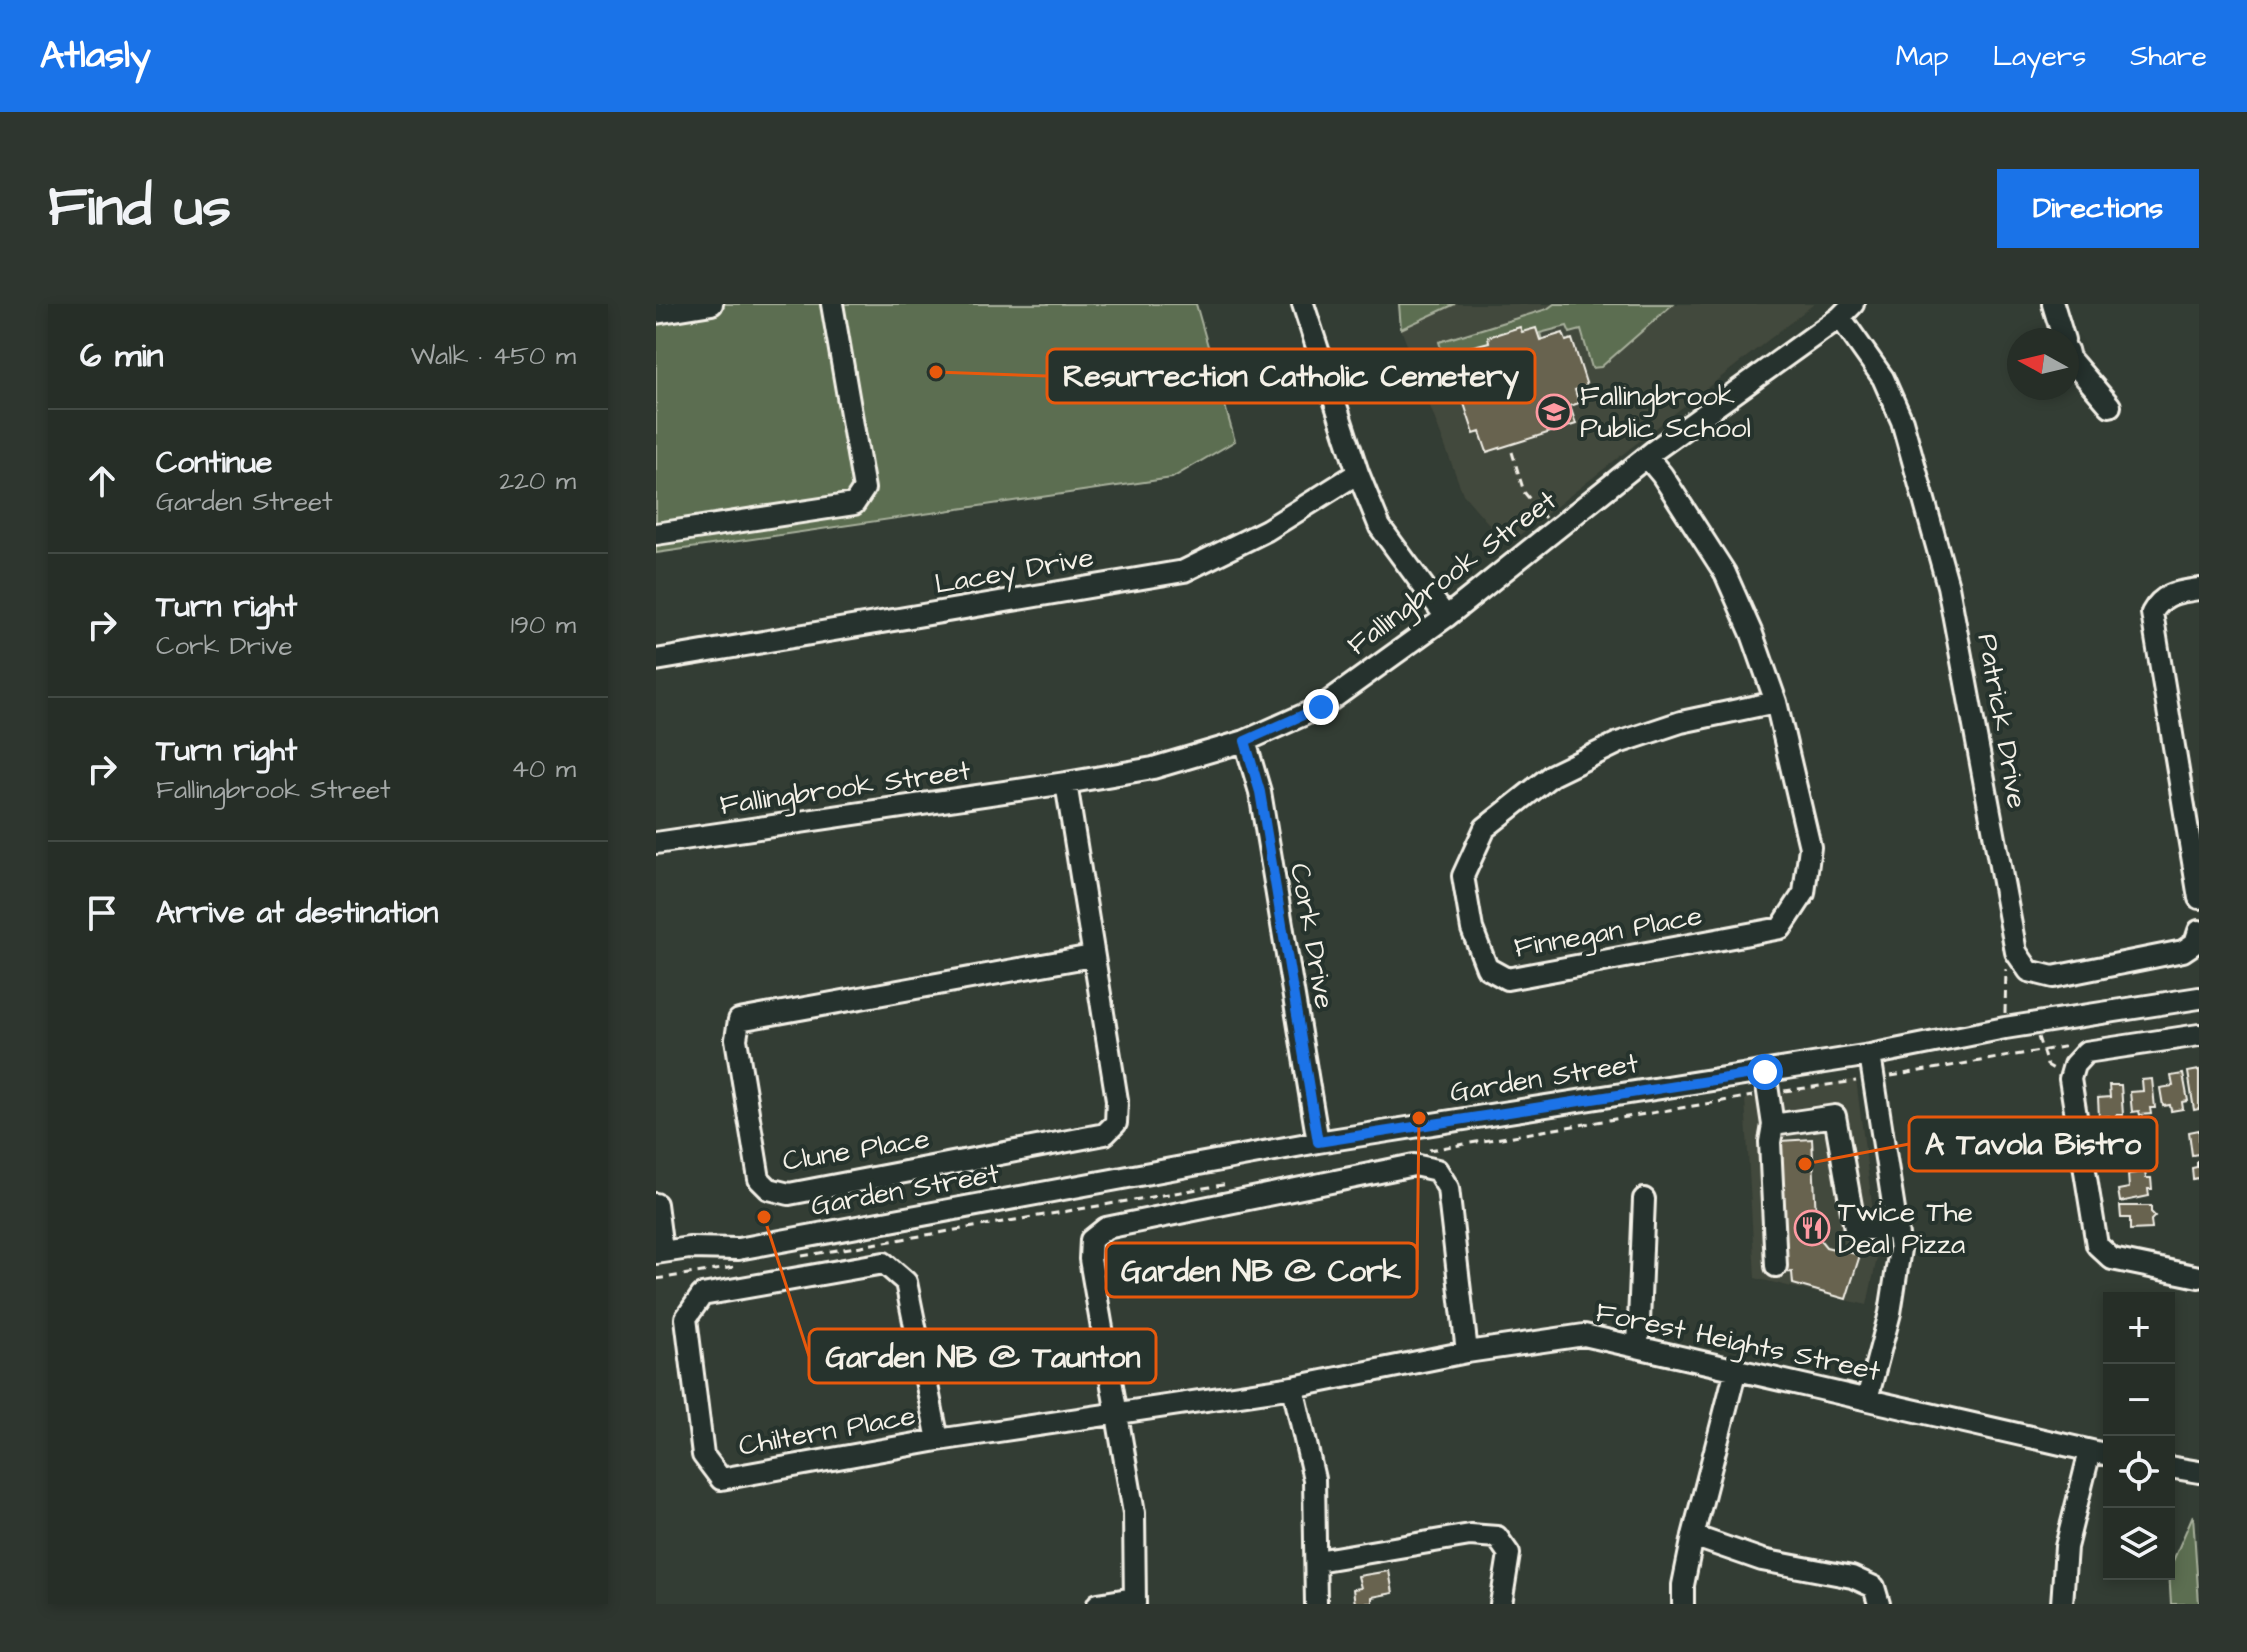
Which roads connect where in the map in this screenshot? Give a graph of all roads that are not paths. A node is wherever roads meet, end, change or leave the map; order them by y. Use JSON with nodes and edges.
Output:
{"nodes":[{"id":1,"x":712,"y":304,"type":"edge"},
{"id":2,"x":832,"y":304,"type":"edge"},
{"id":3,"x":1303,"y":304,"type":"edge"},
{"id":4,"x":2053,"y":304,"type":"edge"},
{"id":5,"x":1847,"y":310,"type":"edge"},
{"id":6,"x":656,"y":313,"type":"edge"},
{"id":7,"x":2060,"y":328,"type":"edge"},
{"id":8,"x":2079,"y":370,"type":"edge"},
{"id":9,"x":2110,"y":406,"type":"dead end"},
{"id":10,"x":1647,"y":457,"type":"junction"},
{"id":11,"x":1358,"y":473,"type":"junction"},
{"id":12,"x":656,"y":534,"type":"edge"},
{"id":13,"x":2199,"y":589,"type":"edge"},
{"id":14,"x":1446,"y":617,"type":"junction"},
{"id":15,"x":656,"y":660,"type":"edge"},
{"id":16,"x":1776,"y":702,"type":"junction"},
{"id":17,"x":1245,"y":741,"type":"junction"},
{"id":18,"x":1066,"y":783,"type":"junction"},
{"id":19,"x":656,"y":843,"type":"edge"},
{"id":20,"x":2199,"y":898,"type":"edge"},
{"id":21,"x":2199,"y":931,"type":"edge"},
{"id":22,"x":1092,"y":956,"type":"junction"},
{"id":23,"x":2199,"y":998,"type":"edge"},
{"id":24,"x":2199,"y":1035,"type":"edge"},
{"id":25,"x":1870,"y":1055,"type":"junction"},
{"id":26,"x":1765,"y":1072,"type":"junction"},
{"id":27,"x":1773,"y":1125,"type":"junction"},
{"id":28,"x":1318,"y":1142,"type":"junction"},
{"id":29,"x":1644,"y":1199,"type":"dead end"},
{"id":30,"x":656,"y":1204,"type":"edge"},
{"id":31,"x":1897,"y":1229,"type":"junction"},
{"id":32,"x":658,"y":1249,"type":"edge"},
{"id":33,"x":1776,"y":1266,"type":"dead end"},
{"id":34,"x":2199,"y":1277,"type":"edge"},
{"id":35,"x":1638,"y":1346,"type":"junction"},
{"id":36,"x":1467,"y":1352,"type":"junction"},
{"id":37,"x":1736,"y":1369,"type":"junction"},
{"id":38,"x":1293,"y":1387,"type":"junction"},
{"id":39,"x":1867,"y":1399,"type":"junction"},
{"id":40,"x":1116,"y":1413,"type":"junction"},
{"id":41,"x":938,"y":1440,"type":"junction"},
{"id":42,"x":2100,"y":1453,"type":"edge"},
{"id":43,"x":2175,"y":1468,"type":"edge"},
{"id":44,"x":2199,"y":1472,"type":"edge"},
{"id":45,"x":1693,"y":1536,"type":"junction"},
{"id":46,"x":1317,"y":1561,"type":"junction"},
{"id":47,"x":1134,"y":1601,"type":"edge"},
{"id":48,"x":1098,"y":1604,"type":"edge"},
{"id":49,"x":1316,"y":1604,"type":"edge"},
{"id":50,"x":1501,"y":1604,"type":"edge"},
{"id":51,"x":1683,"y":1604,"type":"edge"},
{"id":52,"x":1879,"y":1604,"type":"edge"},
{"id":53,"x":2062,"y":1604,"type":"edge"}],
"edges":[{"from":1,"to":6,"type":"street"},
{"from":2,"to":12,"type":"street"},
{"from":3,"to":11,"type":"street"},
{"from":4,"to":7,"type":"street"},
{"from":5,"to":10,"type":"street","name":"Fallingbrook Street"},
{"from":5,"to":21,"type":"street","name":"Patrick Drive"},
{"from":8,"to":9,"type":"street"},
{"from":10,"to":14,"type":"street","name":"Fallingbrook Street"},
{"from":10,"to":16,"type":"street","name":"Finnegan Place"},
{"from":11,"to":14,"type":"street"},
{"from":11,"to":15,"type":"street","name":"Lacey Drive"},
{"from":13,"to":20,"type":"street"},
{"from":14,"to":17,"type":"street","name":"Fallingbrook Street"},
{"from":16,"to":16,"type":"street","name":"Finnegan Place"},
{"from":17,"to":18,"type":"street","name":"Fallingbrook Street"},
{"from":17,"to":28,"type":"street","name":"Cork Drive"},
{"from":18,"to":19,"type":"street","name":"Fallingbrook Street"},
{"from":18,"to":22,"type":"street","name":"Clune Place"},
{"from":22,"to":22,"type":"street","name":"Clune Place"},
{"from":23,"to":25,"type":"street","name":"Garden Street"},
{"from":24,"to":34,"type":"street"},
{"from":25,"to":26,"type":"street","name":"Garden Street"},
{"from":25,"to":31,"type":"street"},
{"from":26,"to":27,"type":"street"},
{"from":26,"to":28,"type":"street","name":"Garden Street"},
{"from":27,"to":31,"type":"street"},
{"from":27,"to":33,"type":"street"},
{"from":28,"to":32,"type":"street","name":"Garden Street"},
{"from":29,"to":35,"type":"street"},
{"from":30,"to":32,"type":"street"},
{"from":31,"to":39,"type":"street"},
{"from":35,"to":36,"type":"street","name":"Forest Heights Street"},
{"from":35,"to":37,"type":"street","name":"Forest Heights Street"},
{"from":36,"to":38,"type":"street","name":"Forest Heights Street"},
{"from":36,"to":40,"type":"street"},
{"from":37,"to":39,"type":"street","name":"Forest Heights Street"},
{"from":37,"to":45,"type":"street"},
{"from":38,"to":40,"type":"street","name":"Forest Heights Street"},
{"from":38,"to":46,"type":"street"},
{"from":39,"to":42,"type":"street","name":"Forest Heights Street"},
{"from":40,"to":41,"type":"street","name":"Chiltern Place"},
{"from":40,"to":47,"type":"street"},
{"from":41,"to":41,"type":"street","name":"Chiltern Place"},
{"from":42,"to":53,"type":"street"},
{"from":43,"to":44,"type":"street"},
{"from":45,"to":51,"type":"street"},
{"from":45,"to":52,"type":"street"},
{"from":46,"to":49,"type":"street"},
{"from":46,"to":50,"type":"street"},
{"from":47,"to":48,"type":"street"}]}
